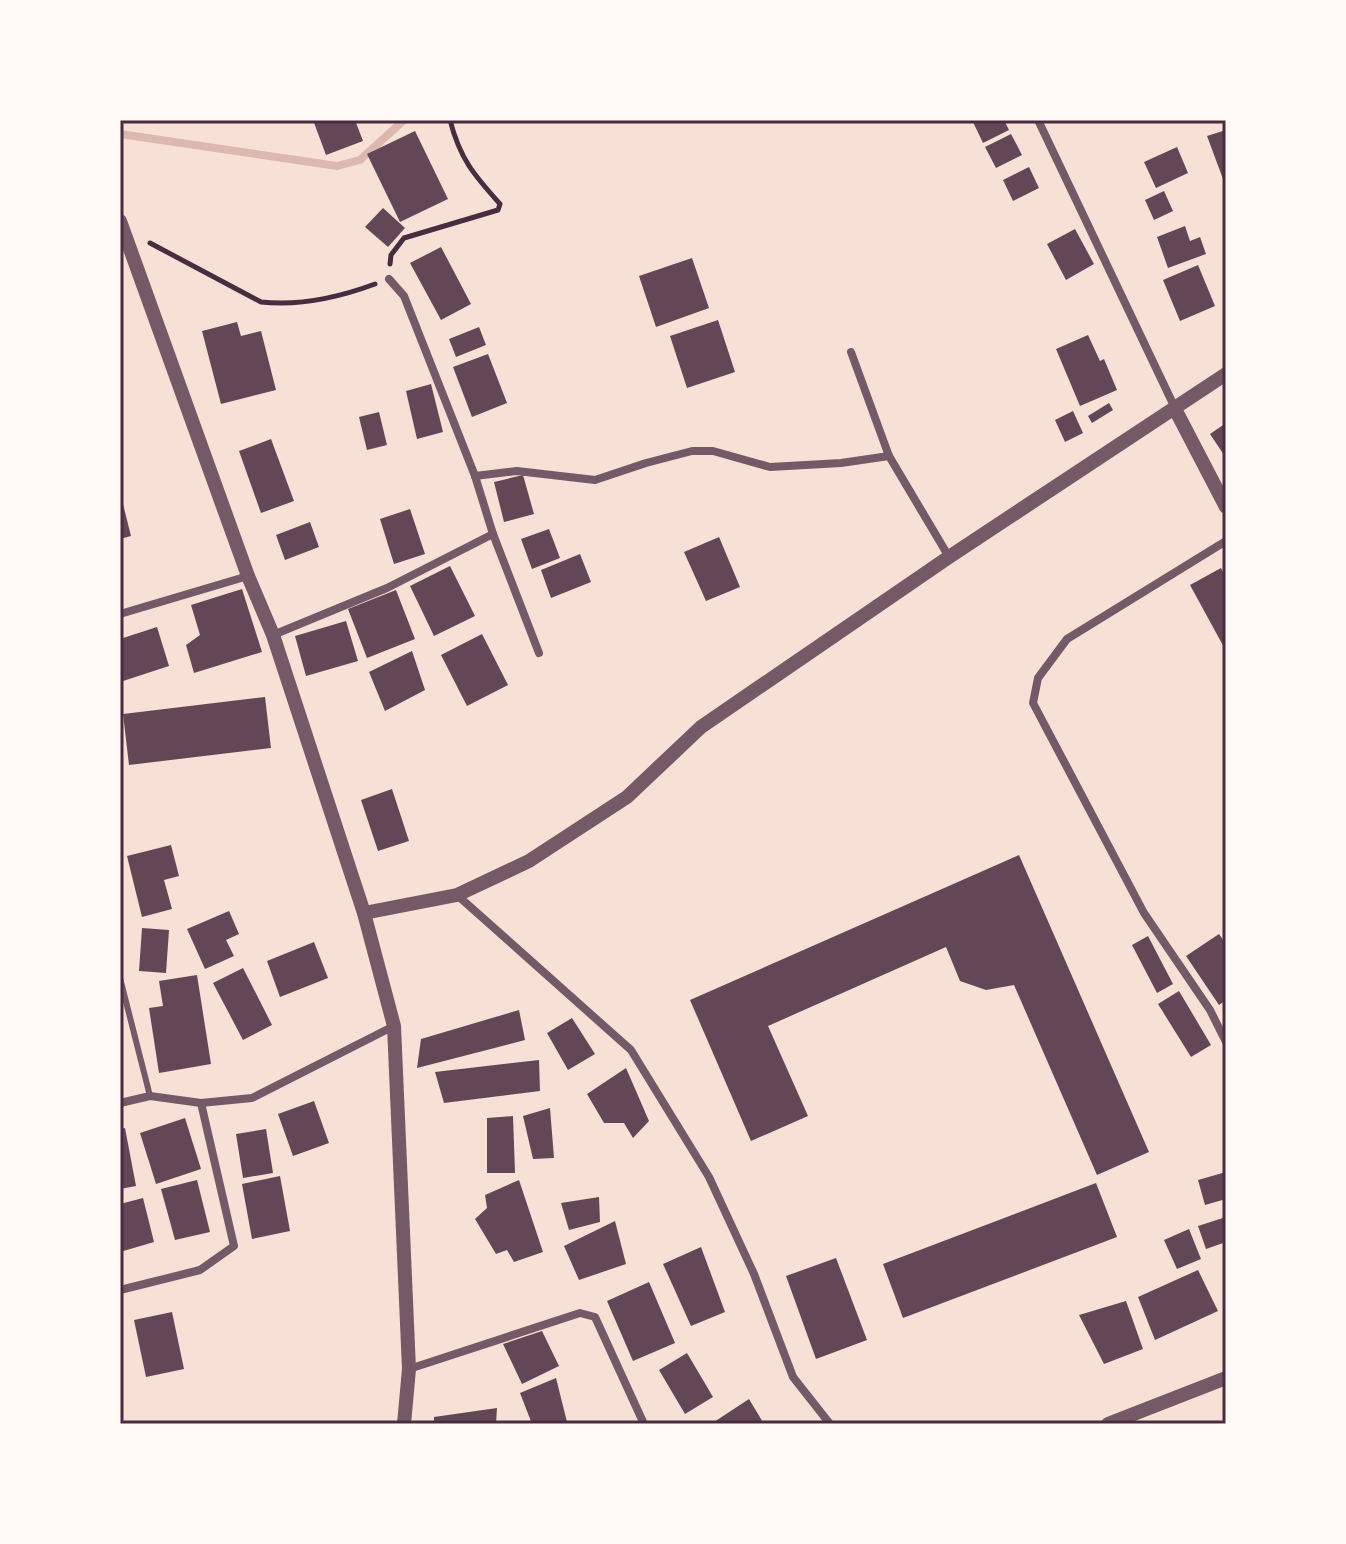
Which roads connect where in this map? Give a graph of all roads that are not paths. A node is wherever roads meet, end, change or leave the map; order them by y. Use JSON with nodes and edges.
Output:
{"nodes":[{"id":1,"x":1038,"y":120,"type":"edge"},
{"id":2,"x":121,"y":225,"type":"edge"},
{"id":3,"x":389,"y":279,"type":"road end"},
{"id":4,"x":851,"y":352,"type":"dead end"},
{"id":5,"x":1226,"y":374,"type":"edge"},
{"id":6,"x":1175,"y":409,"type":"junction"},
{"id":7,"x":889,"y":456,"type":"junction"},
{"id":8,"x":475,"y":476,"type":"junction"},
{"id":9,"x":1226,"y":507,"type":"edge"},
{"id":10,"x":493,"y":534,"type":"junction"},
{"id":11,"x":1226,"y":541,"type":"edge"},
{"id":12,"x":949,"y":557,"type":"junction"},
{"id":13,"x":248,"y":576,"type":"junction"},
{"id":14,"x":120,"y":614,"type":"edge"},
{"id":15,"x":273,"y":635,"type":"junction"},
{"id":16,"x":539,"y":653,"type":"dead end"},
{"id":17,"x":457,"y":895,"type":"junction"},
{"id":18,"x":364,"y":913,"type":"junction"},
{"id":19,"x":120,"y":978,"type":"edge"},
{"id":20,"x":394,"y":1026,"type":"junction"},
{"id":21,"x":1226,"y":1042,"type":"edge"},
{"id":22,"x":150,"y":1096,"type":"junction"},
{"id":23,"x":120,"y":1103,"type":"edge"},
{"id":24,"x":201,"y":1103,"type":"junction"},
{"id":25,"x":120,"y":1290,"type":"edge"},
{"id":26,"x":409,"y":1369,"type":"junction"},
{"id":27,"x":1226,"y":1378,"type":"edge"},
{"id":28,"x":404,"y":1424,"type":"edge"},
{"id":29,"x":644,"y":1424,"type":"edge"},
{"id":30,"x":830,"y":1424,"type":"edge"},
{"id":31,"x":1108,"y":1424,"type":"edge"}],
"edges":[{"from":1,"to":6,"type":"street"},
{"from":2,"to":13,"type":"street"},
{"from":3,"to":8,"type":"street"},
{"from":4,"to":7,"type":"street"},
{"from":5,"to":6,"type":"street"},
{"from":6,"to":9,"type":"street"},
{"from":6,"to":12,"type":"street"},
{"from":7,"to":8,"type":"street"},
{"from":7,"to":12,"type":"street"},
{"from":8,"to":10,"type":"street"},
{"from":10,"to":15,"type":"street"},
{"from":10,"to":16,"type":"street"},
{"from":11,"to":21,"type":"street"},
{"from":12,"to":17,"type":"street"},
{"from":13,"to":14,"type":"street"},
{"from":13,"to":15,"type":"street"},
{"from":15,"to":18,"type":"street"},
{"from":17,"to":18,"type":"street"},
{"from":17,"to":30,"type":"street"},
{"from":18,"to":20,"type":"street"},
{"from":19,"to":22,"type":"lane"},
{"from":20,"to":24,"type":"street"},
{"from":20,"to":26,"type":"street"},
{"from":22,"to":23,"type":"street"},
{"from":22,"to":24,"type":"street"},
{"from":24,"to":25,"type":"street"},
{"from":26,"to":28,"type":"street"},
{"from":26,"to":29,"type":"street"},
{"from":27,"to":31,"type":"street"}]}
